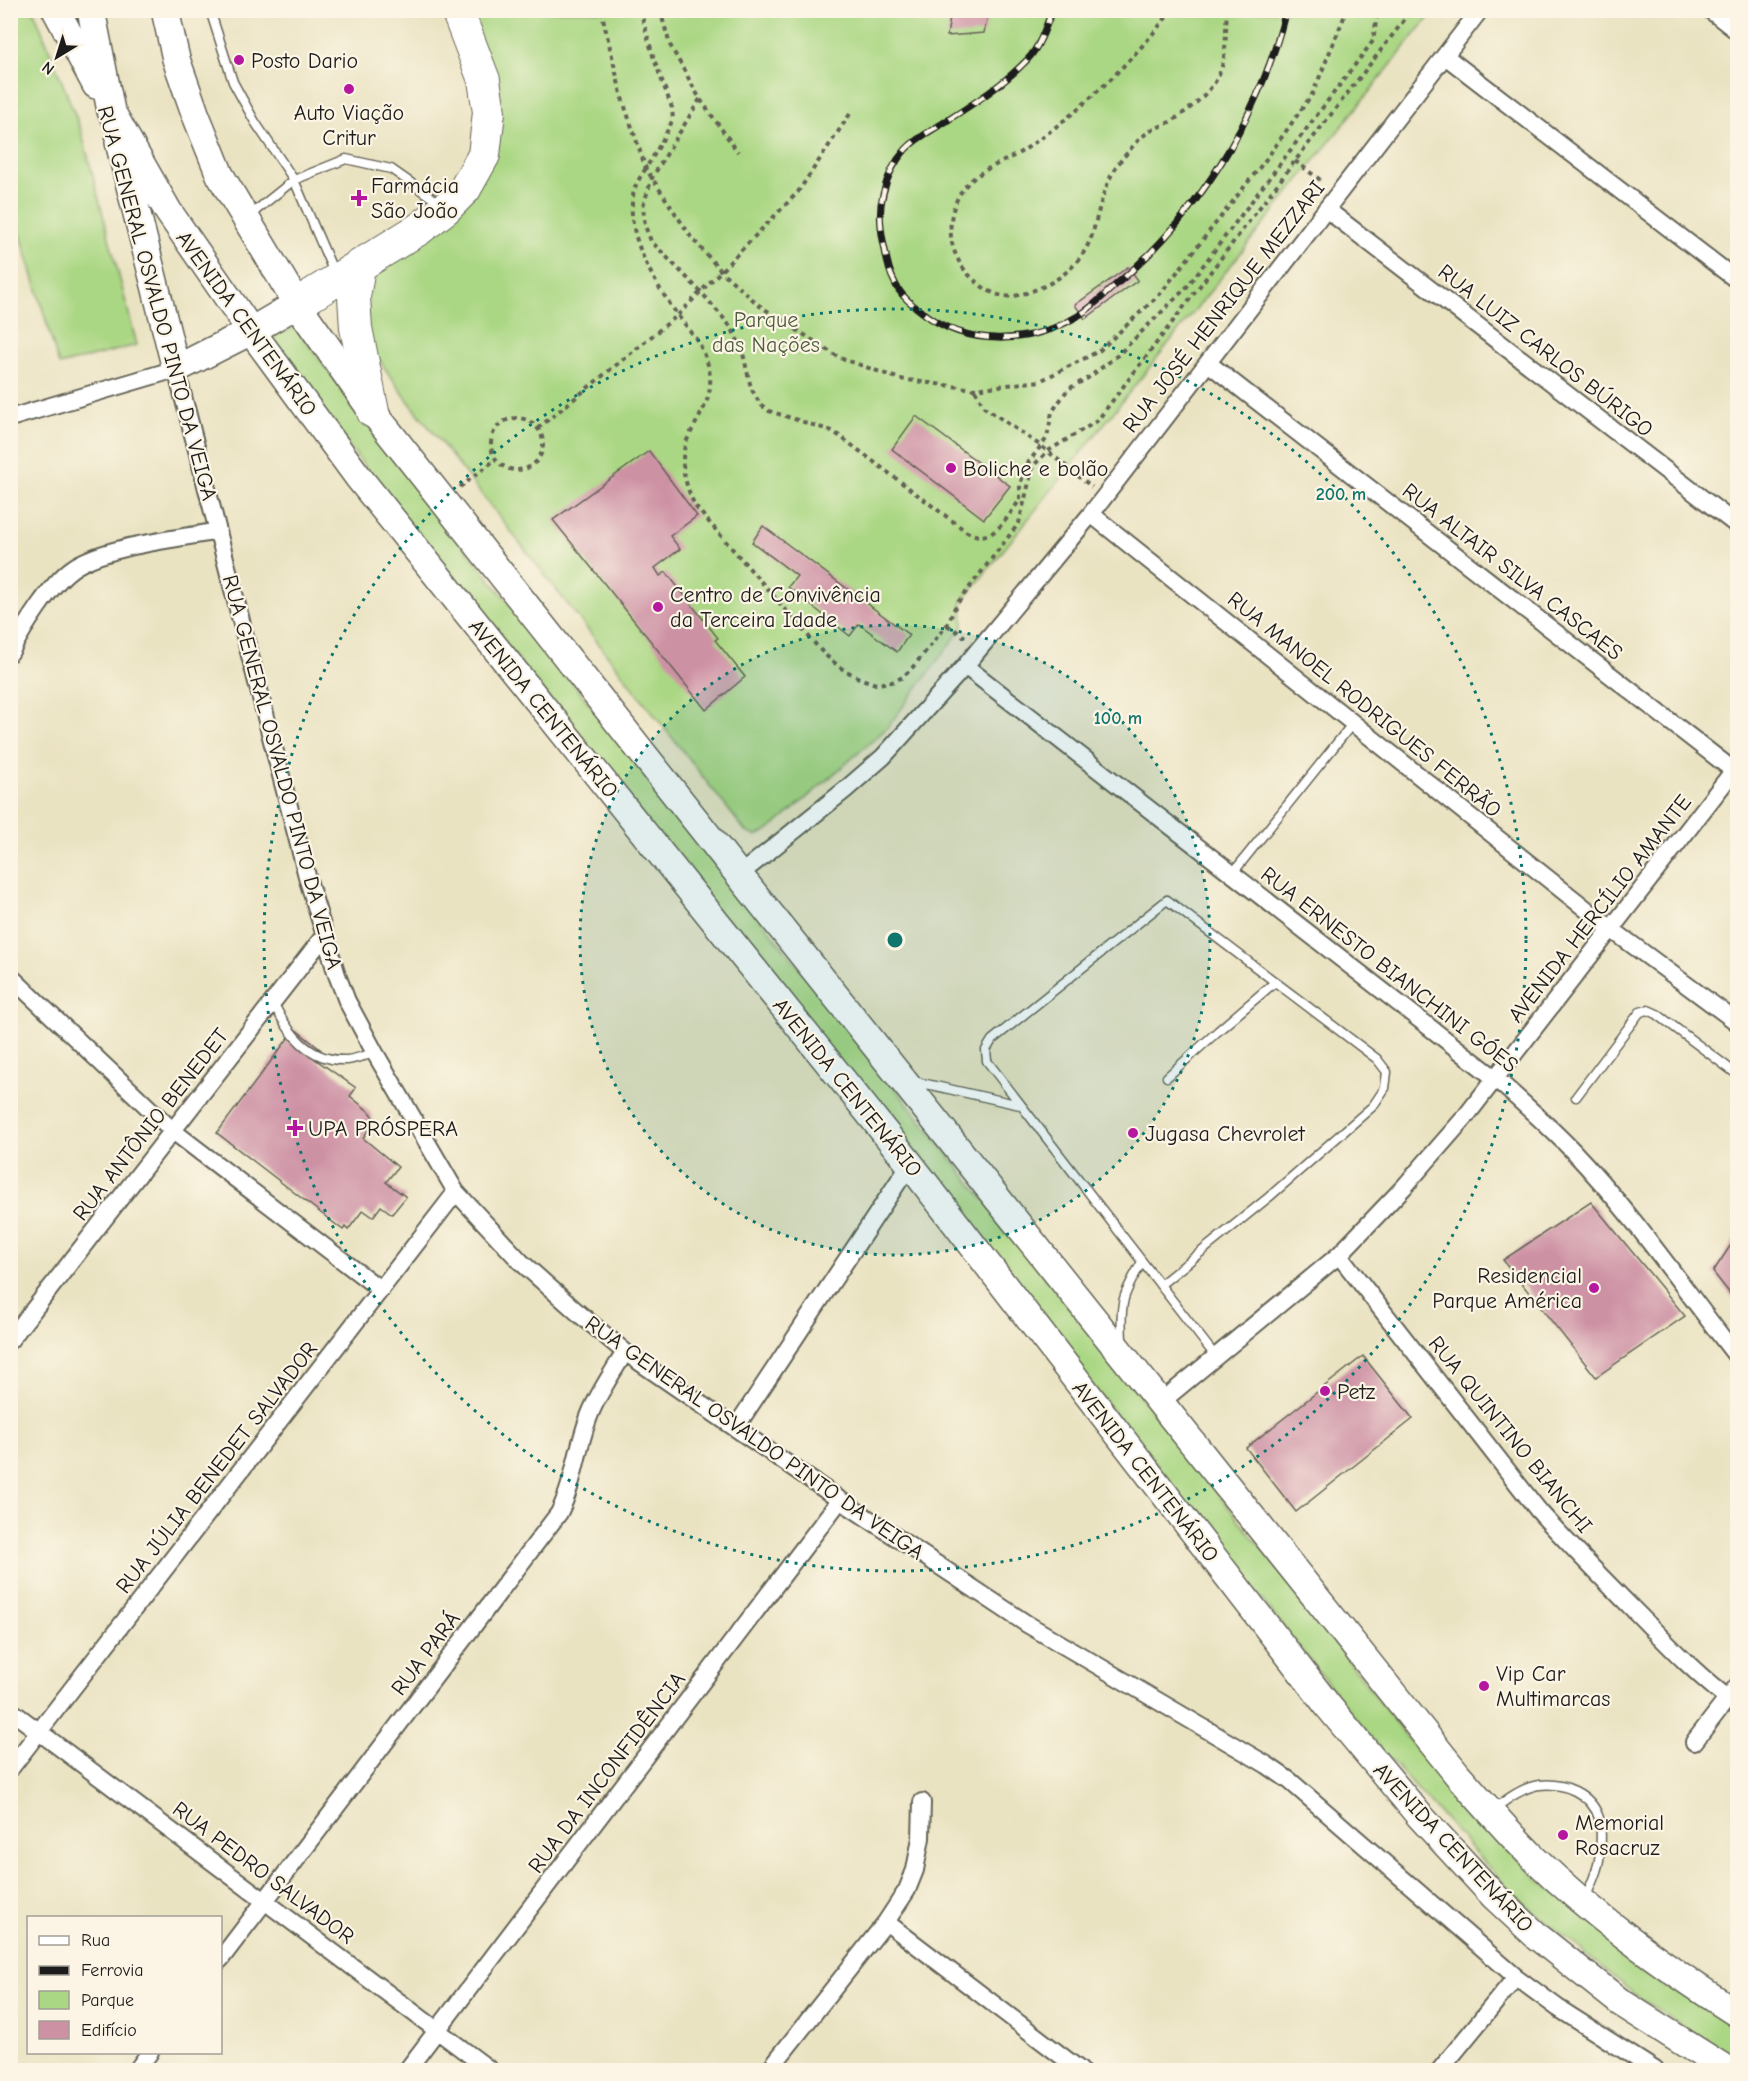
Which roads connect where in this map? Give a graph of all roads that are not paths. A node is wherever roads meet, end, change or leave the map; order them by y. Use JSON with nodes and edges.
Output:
{"nodes":[{"id":1,"x":56,"y":10,"type":"edge"},
{"id":2,"x":91,"y":10,"type":"edge"},
{"id":3,"x":165,"y":10,"type":"edge"},
{"id":4,"x":210,"y":10,"type":"edge"},
{"id":5,"x":457,"y":10,"type":"edge"},
{"id":6,"x":1480,"y":10,"type":"edge"},
{"id":7,"x":1710,"y":10,"type":"edge"},
{"id":8,"x":1737,"y":32,"type":"edge"},
{"id":9,"x":1445,"y":56,"type":"junction"},
{"id":10,"x":111,"y":111,"type":"junction"},
{"id":11,"x":294,"y":180,"type":"junction"},
{"id":12,"x":446,"y":208,"type":"junction"},
{"id":13,"x":1326,"y":209,"type":"junction"},
{"id":14,"x":245,"y":219,"type":"junction"},
{"id":15,"x":349,"y":274,"type":"junction"},
{"id":16,"x":1737,"y":281,"type":"edge"},
{"id":17,"x":297,"y":304,"type":"junction"},
{"id":18,"x":250,"y":331,"type":"junction"},
{"id":19,"x":1208,"y":363,"type":"junction"},
{"id":20,"x":176,"y":369,"type":"junction"},
{"id":21,"x":373,"y":412,"type":"junction"},
{"id":22,"x":10,"y":418,"type":"edge"},
{"id":23,"x":1091,"y":514,"type":"junction"},
{"id":24,"x":1737,"y":526,"type":"edge"},
{"id":25,"x":218,"y":531,"type":"junction"},
{"id":26,"x":10,"y":653,"type":"edge"},
{"id":27,"x":965,"y":666,"type":"junction"},
{"id":28,"x":1353,"y":723,"type":"junction"},
{"id":29,"x":1736,"y":770,"type":"edge"},
{"id":30,"x":1232,"y":874,"type":"junction"},
{"id":31,"x":739,"y":875,"type":"junction"},
{"id":32,"x":1611,"y":929,"type":"junction"},
{"id":33,"x":324,"y":936,"type":"junction"},
{"id":34,"x":10,"y":976,"type":"edge"},
{"id":35,"x":1275,"y":982,"type":"junction"},
{"id":36,"x":273,"y":1002,"type":"junction"},
{"id":37,"x":1737,"y":1023,"type":"edge"},
{"id":38,"x":375,"y":1053,"type":"junction"},
{"id":39,"x":1737,"y":1075,"type":"edge"},
{"id":40,"x":1167,"y":1077,"type":"dead end"},
{"id":41,"x":903,"y":1079,"type":"junction"},
{"id":42,"x":1496,"y":1079,"type":"junction"},
{"id":43,"x":1576,"y":1097,"type":"dead end"},
{"id":44,"x":1021,"y":1105,"type":"junction"},
{"id":45,"x":173,"y":1131,"type":"junction"},
{"id":46,"x":910,"y":1164,"type":"junction"},
{"id":47,"x":456,"y":1192,"type":"junction"},
{"id":48,"x":1339,"y":1255,"type":"junction"},
{"id":49,"x":1142,"y":1262,"type":"junction"},
{"id":50,"x":1160,"y":1285,"type":"junction"},
{"id":51,"x":381,"y":1290,"type":"junction"},
{"id":52,"x":10,"y":1340,"type":"edge"},
{"id":53,"x":625,"y":1352,"type":"junction"},
{"id":54,"x":1123,"y":1354,"type":"junction"},
{"id":55,"x":1216,"y":1357,"type":"junction"},
{"id":56,"x":1737,"y":1358,"type":"edge"},
{"id":57,"x":1161,"y":1402,"type":"junction"},
{"id":58,"x":736,"y":1427,"type":"junction"},
{"id":59,"x":840,"y":1500,"type":"junction"},
{"id":60,"x":1734,"y":1696,"type":"edge"},
{"id":61,"x":10,"y":1710,"type":"edge"},
{"id":62,"x":39,"y":1732,"type":"junction"},
{"id":63,"x":1694,"y":1742,"type":"dead end"},
{"id":64,"x":10,"y":1769,"type":"edge"},
{"id":65,"x":922,"y":1802,"type":"dead end"},
{"id":66,"x":1490,"y":1811,"type":"junction"},
{"id":67,"x":265,"y":1901,"type":"junction"},
{"id":68,"x":1584,"y":1902,"type":"junction"},
{"id":69,"x":886,"y":1922,"type":"junction"},
{"id":70,"x":222,"y":1957,"type":"edge"},
{"id":71,"x":1516,"y":1977,"type":"junction"},
{"id":72,"x":1737,"y":2014,"type":"edge"},
{"id":73,"x":437,"y":2031,"type":"junction"},
{"id":74,"x":149,"y":2054,"type":"edge"},
{"id":75,"x":1073,"y":2068,"type":"edge"},
{"id":76,"x":137,"y":2070,"type":"edge"},
{"id":77,"x":407,"y":2070,"type":"edge"},
{"id":78,"x":490,"y":2070,"type":"edge"},
{"id":79,"x":769,"y":2070,"type":"edge"},
{"id":80,"x":1440,"y":2070,"type":"edge"},
{"id":81,"x":1655,"y":2070,"type":"edge"},
{"id":82,"x":1727,"y":2070,"type":"edge"}],
"edges":[{"from":1,"to":10,"type":"main road","name":"RUA GENERAL OSVALDO PINTO DA VEIGA"},
{"from":2,"to":10,"type":"main road","name":"AVENIDA CENTENÁRIO"},
{"from":3,"to":14,"type":"main road"},
{"from":4,"to":11,"type":"lane"},
{"from":5,"to":12,"type":"highway"},
{"from":6,"to":9,"type":"street","name":"RUA JOSÉ HENRIQUE MEZZARI"},
{"from":7,"to":8,"type":"street"},
{"from":9,"to":13,"type":"street","name":"RUA JOSÉ HENRIQUE MEZZARI"},
{"from":9,"to":16,"type":"street"},
{"from":10,"to":18,"type":"main road","name":"AVENIDA CENTENÁRIO"},
{"from":10,"to":20,"type":"main road","name":"RUA GENERAL OSVALDO PINTO DA VEIGA"},
{"from":11,"to":12,"type":"lane"},
{"from":11,"to":14,"type":"lane"},
{"from":11,"to":15,"type":"lane"},
{"from":12,"to":15,"type":"highway"},
{"from":13,"to":19,"type":"street","name":"RUA JOSÉ HENRIQUE MEZZARI"},
{"from":13,"to":24,"type":"street","name":"RUA LUIZ CARLOS BÚRIGO"},
{"from":14,"to":17,"type":"main road"},
{"from":15,"to":17,"type":"highway"},
{"from":15,"to":21,"type":"highway"},
{"from":17,"to":18,"type":"main road"},
{"from":17,"to":21,"type":"main road"},
{"from":18,"to":20,"type":"main road"},
{"from":18,"to":46,"type":"main road","name":"AVENIDA CENTENÁRIO"},
{"from":19,"to":23,"type":"street","name":"RUA JOSÉ HENRIQUE MEZZARI"},
{"from":19,"to":29,"type":"street","name":"RUA ALTAIR SILVA CASCAES"},
{"from":20,"to":22,"type":"street"},
{"from":20,"to":25,"type":"street","name":"RUA GENERAL OSVALDO PINTO DA VEIGA"},
{"from":21,"to":31,"type":"main road"},
{"from":23,"to":27,"type":"street","name":"RUA JOSÉ HENRIQUE MEZZARI"},
{"from":23,"to":28,"type":"street","name":"RUA MANOEL RODRIGUES FERRÃO"},
{"from":25,"to":26,"type":"street"},
{"from":25,"to":33,"type":"street","name":"RUA GENERAL OSVALDO PINTO DA VEIGA"},
{"from":27,"to":30,"type":"street","name":"RUA ERNESTO BIANCHINI GÓES"},
{"from":27,"to":31,"type":"street","name":"RUA JOSÉ HENRIQUE MEZZARI"},
{"from":28,"to":30,"type":"lane"},
{"from":28,"to":32,"type":"street","name":"RUA MANOEL RODRIGUES FERRÃO"},
{"from":29,"to":32,"type":"street","name":"AVENIDA HERCÍLIO AMANTE"},
{"from":30,"to":42,"type":"street","name":"RUA ERNESTO BIANCHINI GÓES"},
{"from":31,"to":41,"type":"main road"},
{"from":32,"to":37,"type":"street"},
{"from":32,"to":42,"type":"street","name":"AVENIDA HERCÍLIO AMANTE"},
{"from":33,"to":36,"type":"street","name":"RUA ANTÔNIO BENEDET"},
{"from":33,"to":38,"type":"street","name":"RUA GENERAL OSVALDO PINTO DA VEIGA"},
{"from":34,"to":45,"type":"street"},
{"from":35,"to":40,"type":"lane"},
{"from":35,"to":44,"type":"lane"},
{"from":35,"to":50,"type":"lane"},
{"from":36,"to":38,"type":"lane"},
{"from":36,"to":45,"type":"street","name":"RUA ANTÔNIO BENEDET"},
{"from":38,"to":47,"type":"street","name":"RUA GENERAL OSVALDO PINTO DA VEIGA"},
{"from":39,"to":43,"type":"lane"},
{"from":41,"to":44,"type":"lane"},
{"from":41,"to":54,"type":"main road"},
{"from":42,"to":48,"type":"street","name":"AVENIDA HERCÍLIO AMANTE"},
{"from":42,"to":56,"type":"street","name":"RUA ERNESTO BIANCHINI GÓES"},
{"from":44,"to":49,"type":"lane"},
{"from":45,"to":51,"type":"street"},
{"from":45,"to":52,"type":"street","name":"RUA ANTÔNIO BENEDET"},
{"from":46,"to":58,"type":"street"},
{"from":46,"to":82,"type":"main road","name":"AVENIDA CENTENÁRIO"},
{"from":47,"to":51,"type":"street","name":"RUA JÚLIA BENEDET SALVADOR"},
{"from":47,"to":53,"type":"street","name":"RUA GENERAL OSVALDO PINTO DA VEIGA"},
{"from":48,"to":55,"type":"street","name":"AVENIDA HERCÍLIO AMANTE"},
{"from":48,"to":60,"type":"street","name":"RUA QUINTINO BIANCHI"},
{"from":49,"to":50,"type":"lane"},
{"from":49,"to":54,"type":"lane"},
{"from":50,"to":55,"type":"lane"},
{"from":51,"to":62,"type":"street","name":"RUA JÚLIA BENEDET SALVADOR"},
{"from":53,"to":58,"type":"street","name":"RUA GENERAL OSVALDO PINTO DA VEIGA"},
{"from":53,"to":67,"type":"street","name":"RUA PARÁ"},
{"from":54,"to":57,"type":"main road"},
{"from":55,"to":57,"type":"street","name":"AVENIDA HERCÍLIO AMANTE"},
{"from":57,"to":66,"type":"main road"},
{"from":58,"to":59,"type":"street","name":"RUA GENERAL OSVALDO PINTO DA VEIGA"},
{"from":59,"to":71,"type":"street","name":"RUA GENERAL OSVALDO PINTO DA VEIGA"},
{"from":59,"to":73,"type":"street","name":"RUA DA INCONFIDÊNCIA"},
{"from":60,"to":63,"type":"street"},
{"from":61,"to":62,"type":"street","name":"RUA PEDRO SALVADOR"},
{"from":62,"to":64,"type":"street","name":"RUA JÚLIA BENEDET SALVADOR"},
{"from":62,"to":67,"type":"street","name":"RUA PEDRO SALVADOR"},
{"from":65,"to":69,"type":"street"},
{"from":66,"to":68,"type":"main road"},
{"from":66,"to":68,"type":"lane"},
{"from":67,"to":70,"type":"street","name":"RUA PARÁ"},
{"from":67,"to":73,"type":"street","name":"RUA PEDRO SALVADOR"},
{"from":68,"to":72,"type":"main road"},
{"from":69,"to":75,"type":"street"},
{"from":69,"to":79,"type":"street"},
{"from":71,"to":80,"type":"street"},
{"from":71,"to":81,"type":"street","name":"RUA GENERAL OSVALDO PINTO DA VEIGA"},
{"from":73,"to":77,"type":"street","name":"RUA DA INCONFIDÊNCIA"},
{"from":73,"to":78,"type":"street","name":"RUA PEDRO SALVADOR"},
{"from":74,"to":76,"type":"street"}]}
